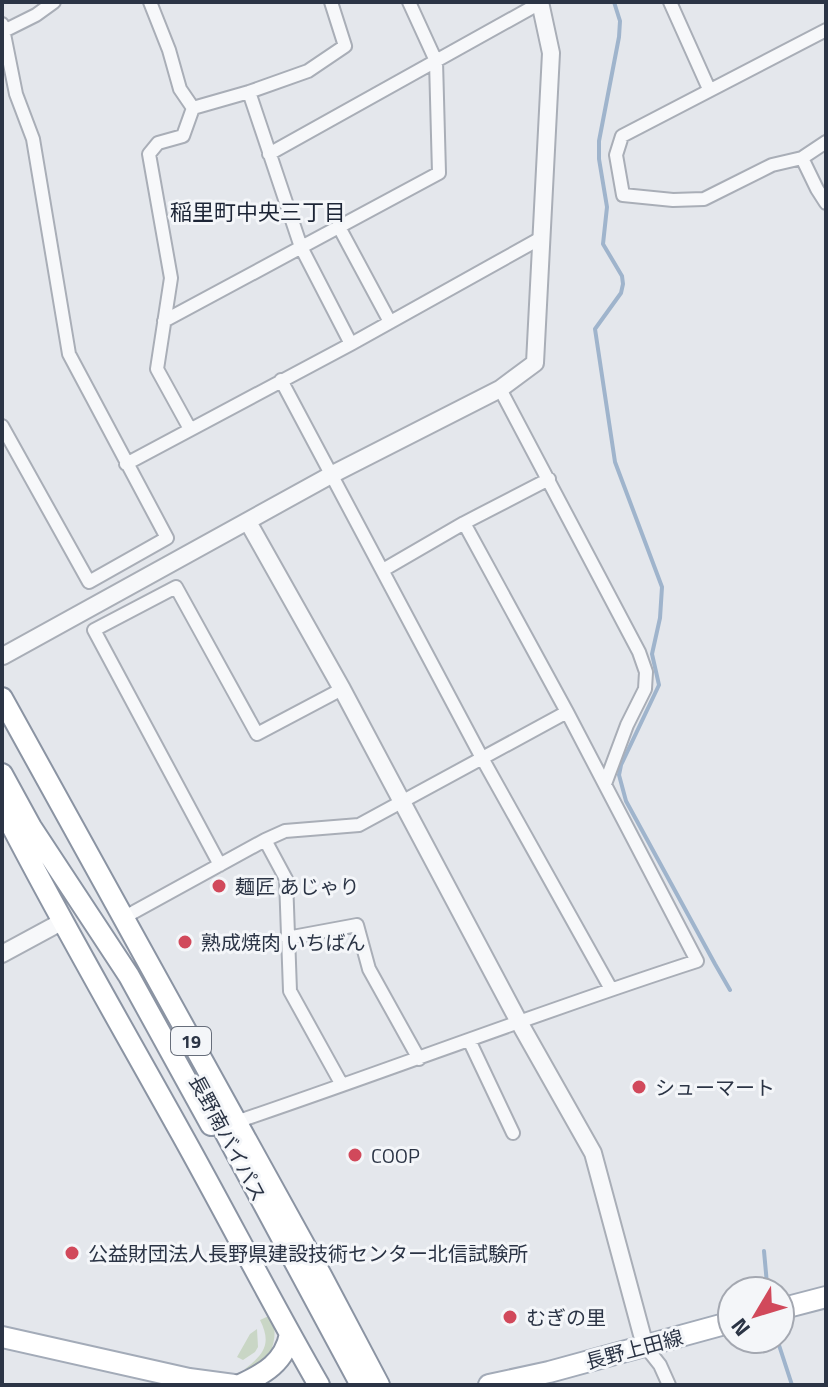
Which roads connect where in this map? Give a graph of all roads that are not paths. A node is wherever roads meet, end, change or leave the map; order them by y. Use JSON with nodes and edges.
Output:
{"nodes":[{"id":1,"x":54,"y":2,"type":"edge"},
{"id":2,"x":150,"y":2,"type":"edge"},
{"id":3,"x":331,"y":2,"type":"edge"},
{"id":4,"x":409,"y":2,"type":"edge"},
{"id":5,"x":540,"y":2,"type":"edge"},
{"id":6,"x":670,"y":2,"type":"edge"},
{"id":7,"x":3,"y":29,"type":"edge"},
{"id":8,"x":826,"y":30,"type":"edge"},
{"id":9,"x":436,"y":61,"type":"junction"},
{"id":10,"x":709,"y":89,"type":"junction"},
{"id":11,"x":249,"y":92,"type":"junction"},
{"id":12,"x":193,"y":108,"type":"junction"},
{"id":13,"x":826,"y":142,"type":"edge"},
{"id":14,"x":269,"y":154,"type":"junction"},
{"id":15,"x":802,"y":158,"type":"junction"},
{"id":16,"x":826,"y":203,"type":"edge"},
{"id":17,"x":339,"y":227,"type":"junction"},
{"id":18,"x":541,"y":238,"type":"junction"},
{"id":19,"x":301,"y":247,"type":"junction"},
{"id":20,"x":164,"y":321,"type":"junction"},
{"id":21,"x":390,"y":322,"type":"junction"},
{"id":22,"x":351,"y":344,"type":"junction"},
{"id":23,"x":281,"y":380,"type":"junction"},
{"id":24,"x":500,"y":389,"type":"junction"},
{"id":25,"x":2,"y":426,"type":"edge"},
{"id":26,"x":190,"y":429,"type":"junction"},
{"id":27,"x":126,"y":464,"type":"junction"},
{"id":28,"x":331,"y":475,"type":"junction"},
{"id":29,"x":549,"y":479,"type":"junction"},
{"id":30,"x":248,"y":522,"type":"junction"},
{"id":31,"x":464,"y":523,"type":"junction"},
{"id":32,"x":383,"y":570,"type":"junction"},
{"id":33,"x":3,"y":656,"type":"edge"},
{"id":34,"x":342,"y":689,"type":"junction"},
{"id":35,"x":2,"y":698,"type":"edge"},
{"id":36,"x":567,"y":712,"type":"junction"},
{"id":37,"x":2,"y":724,"type":"edge"},
{"id":38,"x":482,"y":758,"type":"junction"},
{"id":39,"x":2,"y":774,"type":"edge"},
{"id":40,"x":605,"y":784,"type":"junction"},
{"id":41,"x":401,"y":801,"type":"junction"},
{"id":42,"x":2,"y":807,"type":"edge"},
{"id":43,"x":265,"y":840,"type":"junction"},
{"id":44,"x":220,"y":865,"type":"junction"},
{"id":45,"x":123,"y":918,"type":"junction"},
{"id":46,"x":63,"y":921,"type":"junction"},
{"id":47,"x":287,"y":938,"type":"junction"},
{"id":48,"x":2,"y":954,"type":"edge"},
{"id":49,"x":611,"y":989,"type":"junction"},
{"id":50,"x":519,"y":1022,"type":"junction"},
{"id":51,"x":469,"y":1040,"type":"junction"},
{"id":52,"x":419,"y":1059,"type":"junction"},
{"id":53,"x":342,"y":1085,"type":"junction"},
{"id":54,"x":236,"y":1122,"type":"junction"},
{"id":55,"x":513,"y":1133,"type":"dead end"},
{"id":56,"x":826,"y":1297,"type":"edge"},
{"id":57,"x":796,"y":1305,"type":"edge"},
{"id":58,"x":716,"y":1326,"type":"edge"},
{"id":59,"x":290,"y":1334,"type":"junction"},
{"id":60,"x":2,"y":1337,"type":"edge"},
{"id":61,"x":645,"y":1346,"type":"junction"},
{"id":62,"x":234,"y":1385,"type":"edge"},
{"id":63,"x":240,"y":1385,"type":"edge"},
{"id":64,"x":319,"y":1385,"type":"edge"},
{"id":65,"x":352,"y":1385,"type":"edge"},
{"id":66,"x":361,"y":1385,"type":"edge"},
{"id":67,"x":379,"y":1385,"type":"edge"},
{"id":68,"x":489,"y":1385,"type":"edge"},
{"id":69,"x":669,"y":1385,"type":"edge"}],
"edges":[{"from":1,"to":7,"type":"street"},
{"from":2,"to":12,"type":"street"},
{"from":3,"to":11,"type":"street"},
{"from":4,"to":9,"type":"street"},
{"from":5,"to":9,"type":"street"},
{"from":5,"to":18,"type":"street"},
{"from":6,"to":10,"type":"street"},
{"from":7,"to":27,"type":"street"},
{"from":8,"to":10,"type":"street"},
{"from":9,"to":14,"type":"street"},
{"from":9,"to":17,"type":"street"},
{"from":10,"to":15,"type":"street"},
{"from":11,"to":12,"type":"street"},
{"from":11,"to":14,"type":"street"},
{"from":12,"to":20,"type":"street"},
{"from":13,"to":15,"type":"street"},
{"from":14,"to":19,"type":"street"},
{"from":15,"to":16,"type":"street"},
{"from":17,"to":19,"type":"street"},
{"from":17,"to":21,"type":"street"},
{"from":18,"to":21,"type":"street"},
{"from":18,"to":24,"type":"street"},
{"from":19,"to":20,"type":"street"},
{"from":19,"to":22,"type":"street"},
{"from":20,"to":26,"type":"street"},
{"from":21,"to":22,"type":"street"},
{"from":22,"to":23,"type":"street"},
{"from":23,"to":26,"type":"street"},
{"from":23,"to":28,"type":"street"},
{"from":24,"to":28,"type":"street"},
{"from":24,"to":29,"type":"street"},
{"from":25,"to":27,"type":"street"},
{"from":26,"to":27,"type":"street"},
{"from":28,"to":30,"type":"street"},
{"from":28,"to":32,"type":"street"},
{"from":29,"to":31,"type":"street"},
{"from":29,"to":40,"type":"street"},
{"from":30,"to":33,"type":"street"},
{"from":30,"to":34,"type":"street"},
{"from":31,"to":32,"type":"street"},
{"from":31,"to":36,"type":"street"},
{"from":32,"to":38,"type":"street"},
{"from":34,"to":41,"type":"street"},
{"from":34,"to":44,"type":"street"},
{"from":35,"to":45,"type":"main road","number":"19"},
{"from":36,"to":38,"type":"street"},
{"from":36,"to":40,"type":"street"},
{"from":37,"to":66,"type":"main road","name":"長野南バイパス","number":"19"},
{"from":38,"to":41,"type":"street"},
{"from":38,"to":49,"type":"street"},
{"from":39,"to":65,"type":"main road","name":"長野南バイパス","number":"19"},
{"from":40,"to":49,"type":"street"},
{"from":41,"to":43,"type":"street"},
{"from":41,"to":50,"type":"street"},
{"from":42,"to":46,"type":"main road","number":"19"},
{"from":43,"to":44,"type":"street"},
{"from":43,"to":47,"type":"street"},
{"from":44,"to":45,"type":"street"},
{"from":45,"to":54,"type":"main road","number":"19"},
{"from":46,"to":48,"type":"street"},
{"from":46,"to":59,"type":"main road","number":"19"},
{"from":47,"to":52,"type":"street"},
{"from":47,"to":53,"type":"street"},
{"from":49,"to":50,"type":"street"},
{"from":50,"to":51,"type":"street"},
{"from":50,"to":61,"type":"street"},
{"from":51,"to":52,"type":"street"},
{"from":51,"to":55,"type":"street"},
{"from":52,"to":53,"type":"street"},
{"from":53,"to":54,"type":"street"},
{"from":54,"to":67,"type":"main road","number":"19"},
{"from":56,"to":57,"type":"main road"},
{"from":58,"to":61,"type":"main road","name":"長野上田線"},
{"from":59,"to":63,"type":"main road"},
{"from":59,"to":64,"type":"main road","number":"19"},
{"from":60,"to":62,"type":"main road"},
{"from":61,"to":68,"type":"main road","name":"長野上田線"},
{"from":61,"to":69,"type":"street"}]}
